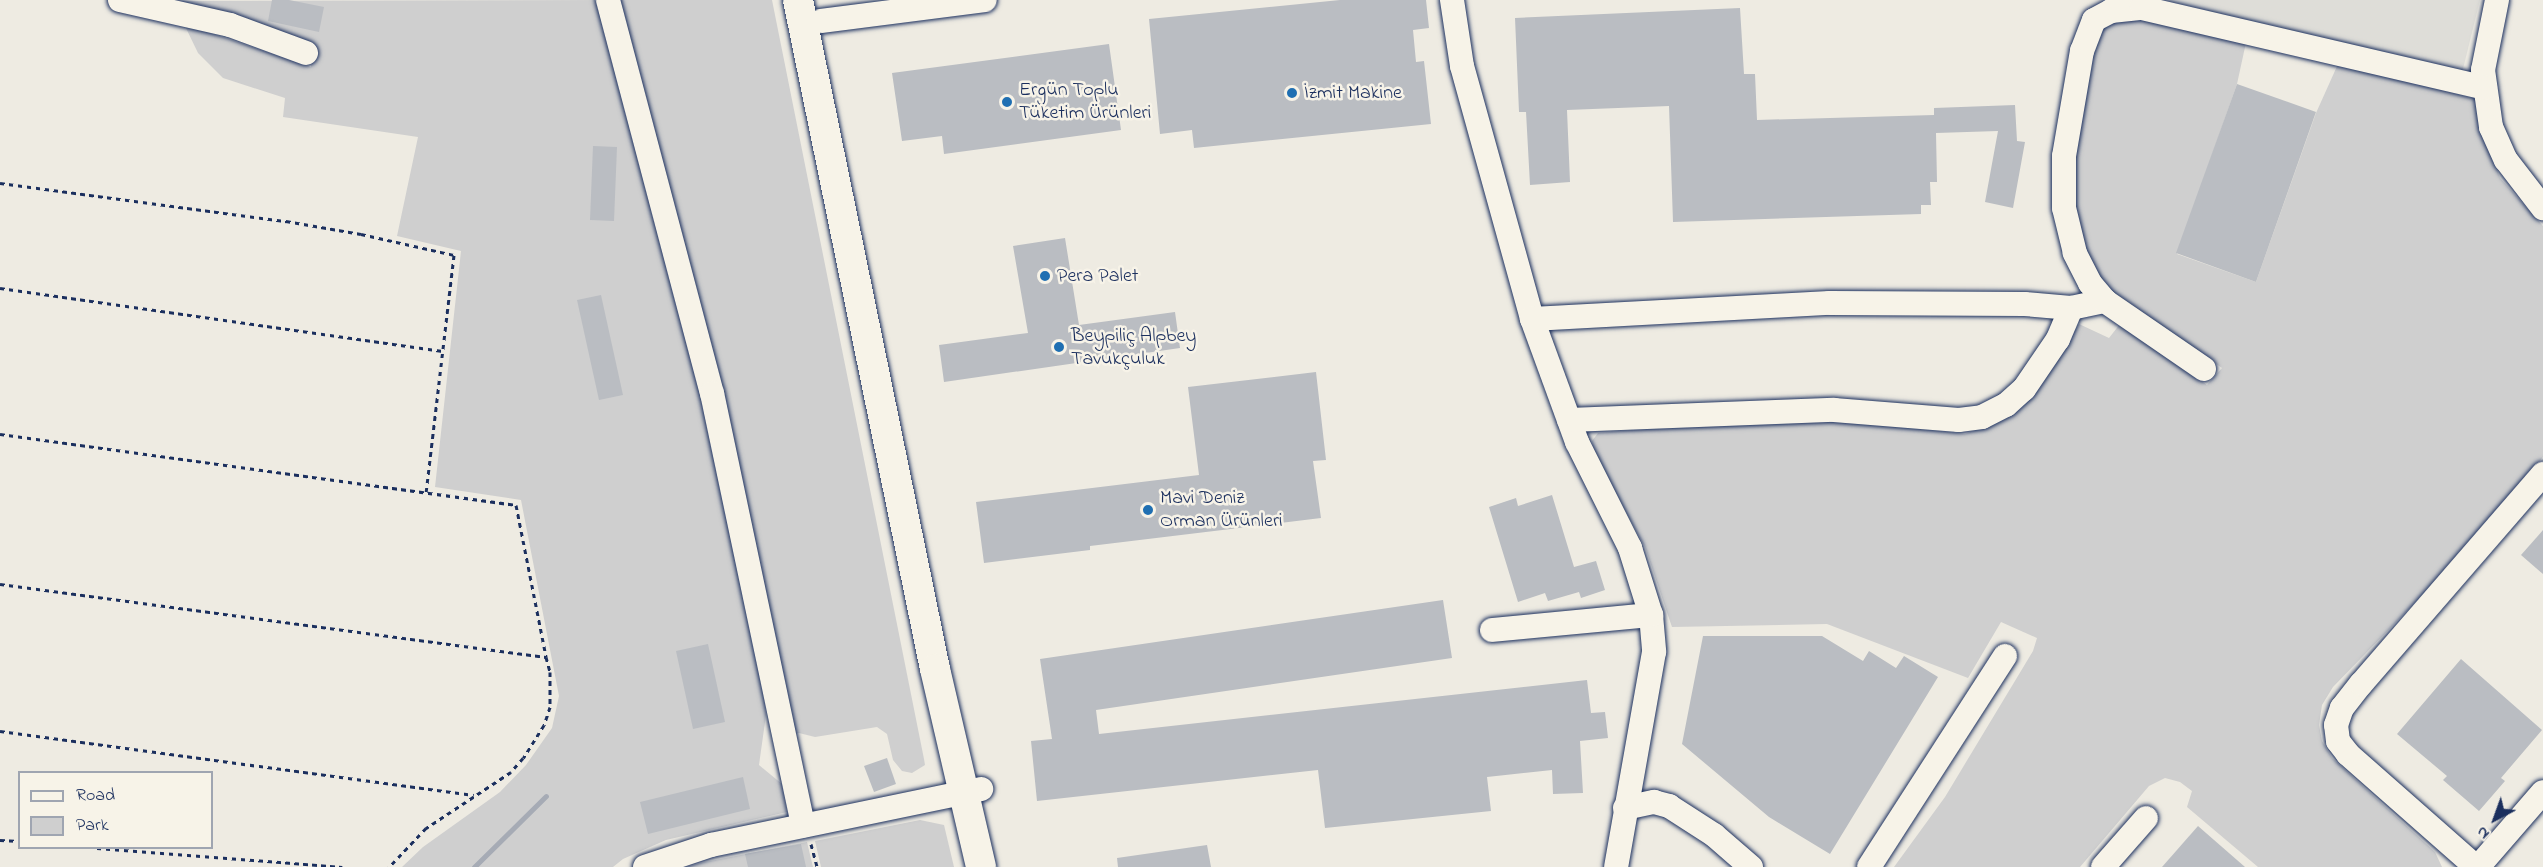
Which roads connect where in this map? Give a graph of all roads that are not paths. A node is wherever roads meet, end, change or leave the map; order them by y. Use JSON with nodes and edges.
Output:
{"nodes":[{"id":1,"x":120,"y":0,"type":"edge"},
{"id":2,"x":608,"y":0,"type":"edge"},
{"id":3,"x":798,"y":0,"type":"edge"},
{"id":4,"x":985,"y":0,"type":"edge"},
{"id":5,"x":1452,"y":0,"type":"edge"},
{"id":6,"x":2497,"y":0,"type":"edge"},
{"id":7,"x":818,"y":11,"type":"edge"},
{"id":8,"x":306,"y":53,"type":"dead end"},
{"id":9,"x":2485,"y":88,"type":"junction"},
{"id":10,"x":2543,"y":207,"type":"edge"},
{"id":11,"x":2105,"y":301,"type":"junction"},
{"id":12,"x":2071,"y":308,"type":"junction"},
{"id":13,"x":1532,"y":319,"type":"junction"},
{"id":14,"x":2204,"y":369,"type":"dead end"},
{"id":15,"x":1569,"y":420,"type":"junction"},
{"id":16,"x":2543,"y":474,"type":"edge"},
{"id":17,"x":1651,"y":615,"type":"junction"},
{"id":18,"x":1492,"y":630,"type":"dead end"},
{"id":19,"x":2005,"y":656,"type":"dead end"},
{"id":20,"x":972,"y":790,"type":"junction"},
{"id":21,"x":2541,"y":799,"type":"edge"},
{"id":22,"x":1625,"y":808,"type":"junction"},
{"id":23,"x":2146,"y":818,"type":"dead end"},
{"id":24,"x":803,"y":826,"type":"junction"},
{"id":25,"x":645,"y":867,"type":"edge"},
{"id":26,"x":981,"y":867,"type":"edge"},
{"id":27,"x":998,"y":867,"type":"edge"},
{"id":28,"x":1616,"y":867,"type":"edge"},
{"id":29,"x":1751,"y":867,"type":"edge"},
{"id":30,"x":1869,"y":867,"type":"edge"},
{"id":31,"x":2103,"y":867,"type":"edge"},
{"id":32,"x":2477,"y":867,"type":"edge"}],
"edges":[{"from":1,"to":8,"type":"street"},
{"from":2,"to":24,"type":"street"},
{"from":3,"to":20,"type":"main road"},
{"from":4,"to":7,"type":"street"},
{"from":5,"to":13,"type":"street"},
{"from":6,"to":9,"type":"street"},
{"from":7,"to":20,"type":"main road"},
{"from":9,"to":10,"type":"street"},
{"from":9,"to":11,"type":"street"},
{"from":11,"to":12,"type":"street"},
{"from":11,"to":14,"type":"street"},
{"from":12,"to":13,"type":"street"},
{"from":12,"to":15,"type":"street"},
{"from":13,"to":15,"type":"street"},
{"from":15,"to":17,"type":"street"},
{"from":16,"to":32,"type":"street"},
{"from":17,"to":18,"type":"street"},
{"from":17,"to":22,"type":"street"},
{"from":19,"to":30,"type":"street"},
{"from":20,"to":24,"type":"street"},
{"from":20,"to":26,"type":"main road"},
{"from":20,"to":27,"type":"main road"},
{"from":21,"to":32,"type":"street"},
{"from":22,"to":28,"type":"street"},
{"from":22,"to":29,"type":"street"},
{"from":23,"to":31,"type":"street"},
{"from":24,"to":25,"type":"street"}]}
